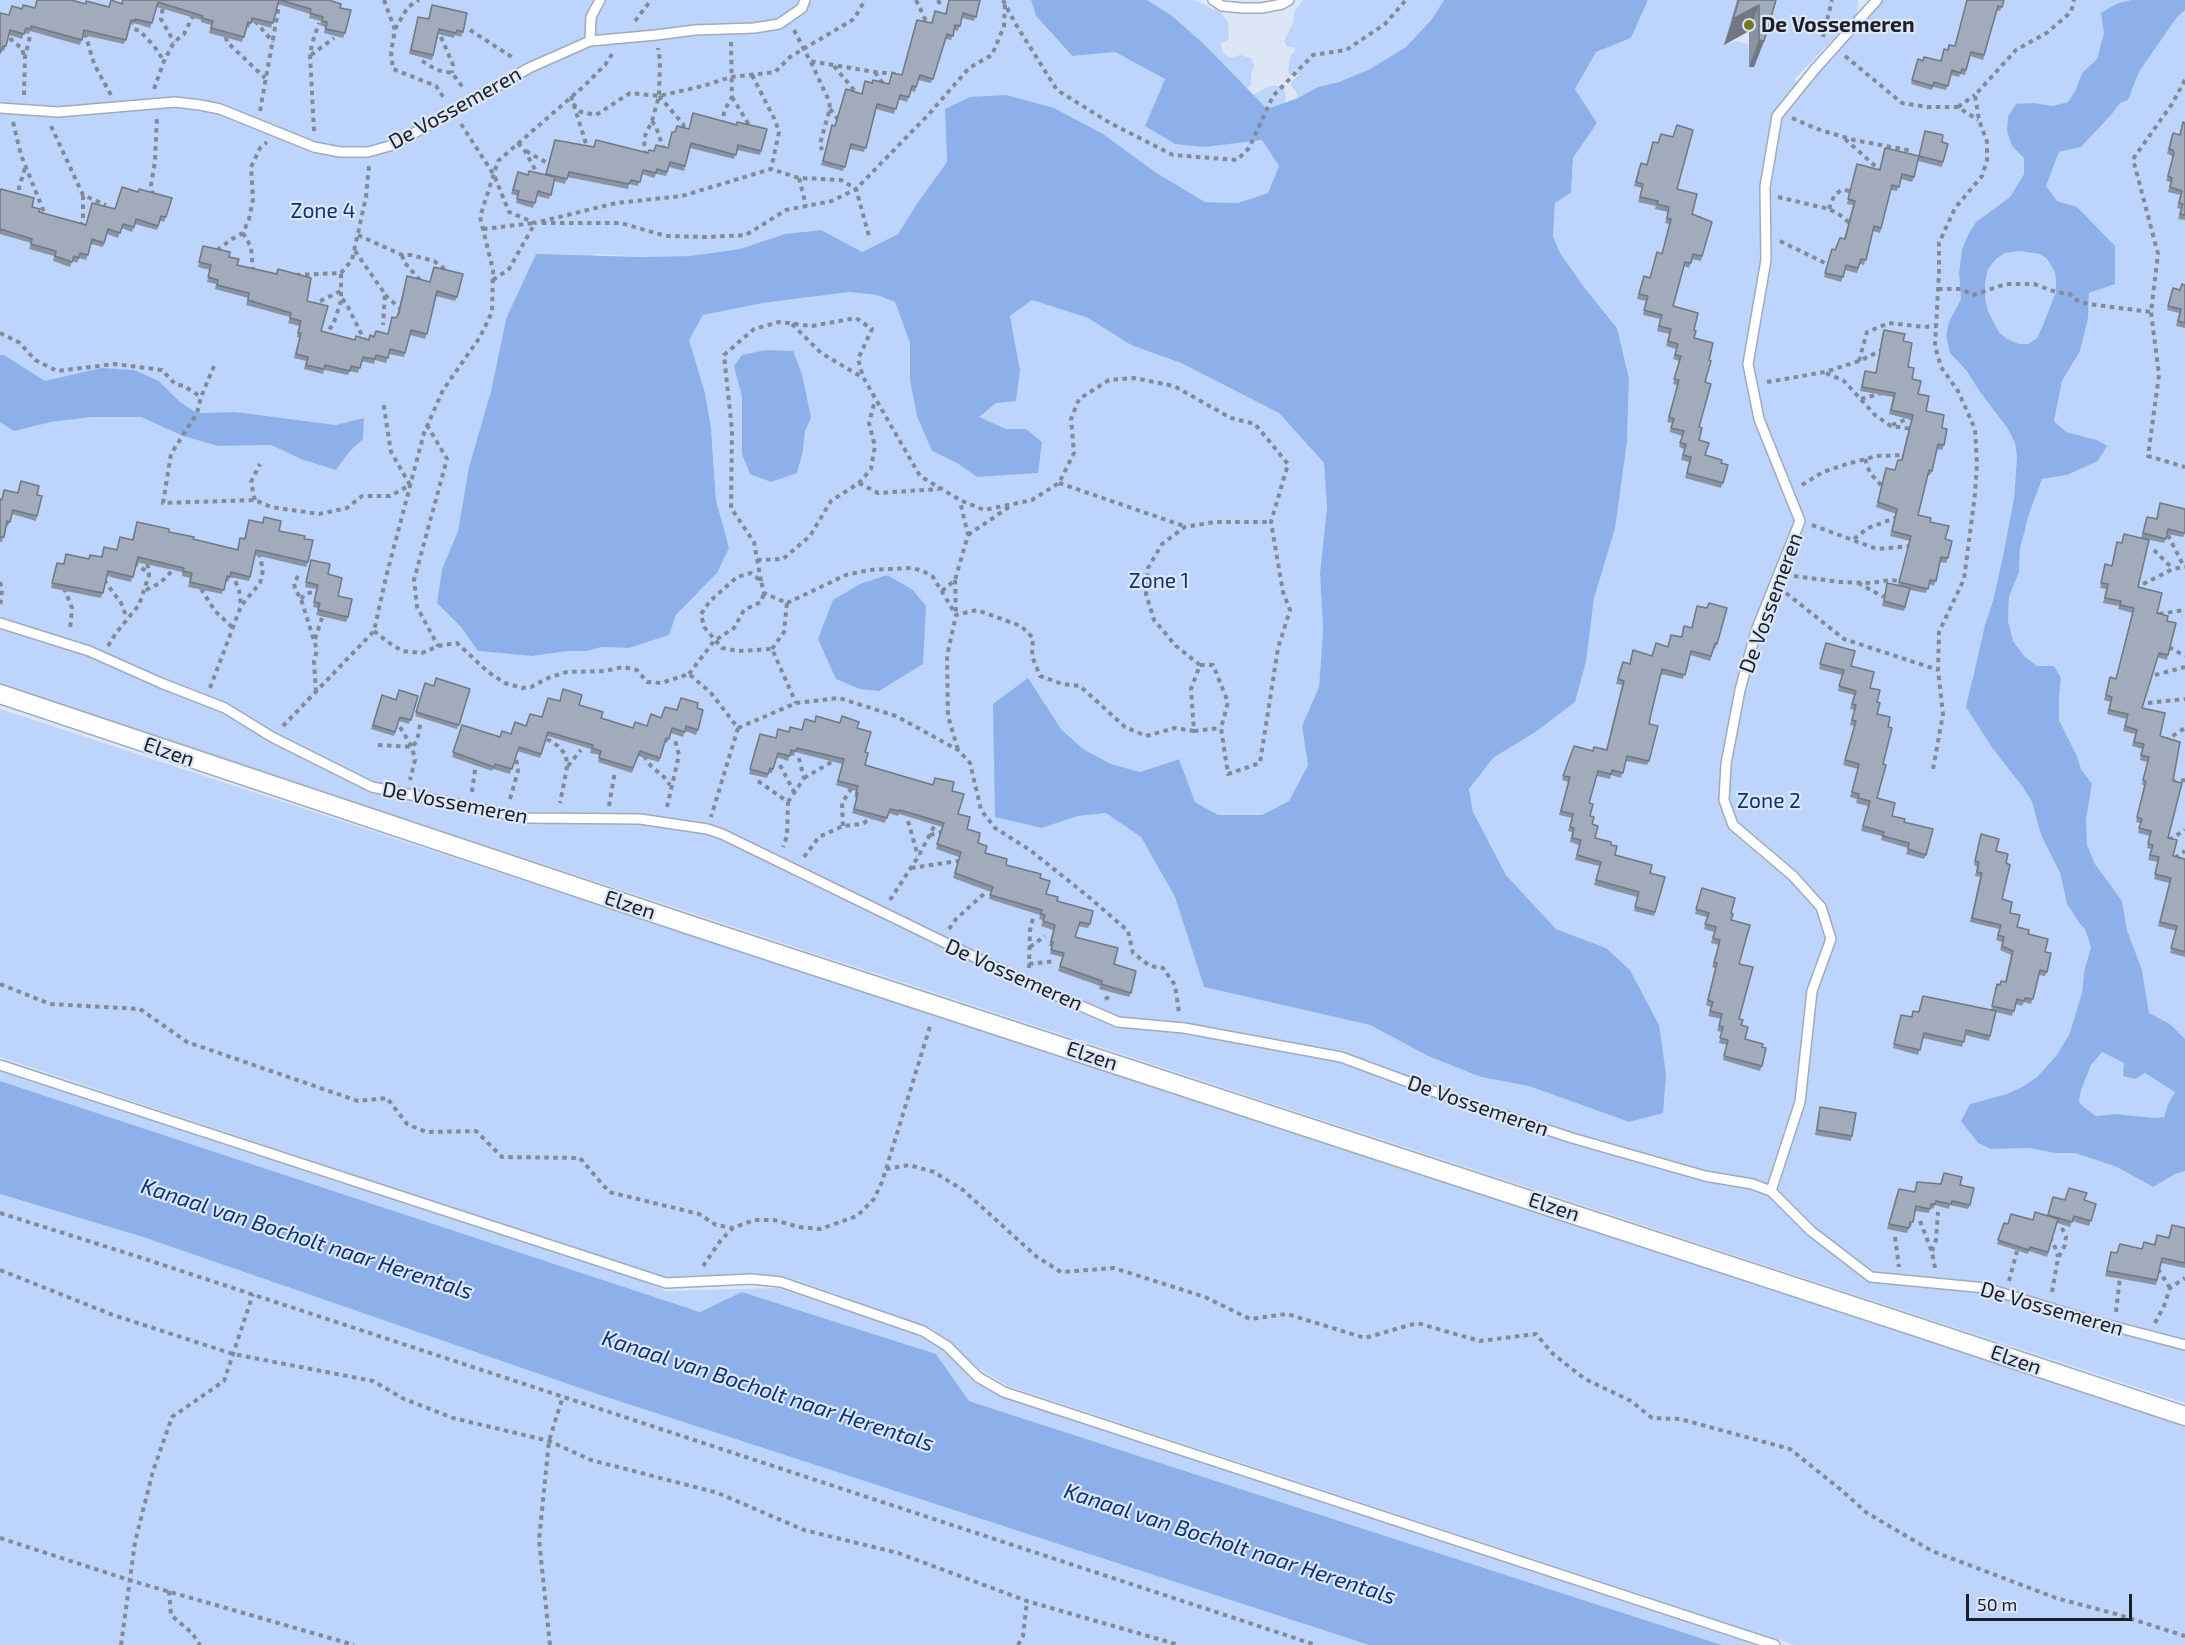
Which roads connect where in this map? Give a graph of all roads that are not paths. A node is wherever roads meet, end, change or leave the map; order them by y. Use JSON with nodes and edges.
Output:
{"nodes":[{"id":1,"x":600,"y":0,"type":"edge"},
{"id":2,"x":805,"y":0,"type":"edge"},
{"id":3,"x":1213,"y":0,"type":"edge"},
{"id":4,"x":1289,"y":0,"type":"edge"},
{"id":5,"x":1877,"y":0,"type":"edge"},
{"id":6,"x":1867,"y":5,"type":"edge"},
{"id":7,"x":590,"y":41,"type":"junction"},
{"id":8,"x":0,"y":108,"type":"edge"},
{"id":9,"x":0,"y":623,"type":"edge"},
{"id":10,"x":0,"y":694,"type":"edge"},
{"id":11,"x":0,"y":1065,"type":"edge"},
{"id":12,"x":1771,"y":1191,"type":"junction"},
{"id":13,"x":2185,"y":1345,"type":"edge"},
{"id":14,"x":2185,"y":1416,"type":"edge"},
{"id":15,"x":1775,"y":1645,"type":"edge"}],
"edges":[{"from":1,"to":7,"type":"lane"},
{"from":2,"to":7,"type":"lane","name":"De Vossemeren"},
{"from":3,"to":4,"type":"lane"},
{"from":5,"to":6,"type":"lane","name":"De Vossemeren"},
{"from":6,"to":12,"type":"lane","name":"De Vossemeren"},
{"from":7,"to":8,"type":"lane","name":"De Vossemeren"},
{"from":9,"to":12,"type":"lane","name":"De Vossemeren"},
{"from":10,"to":14,"type":"street","name":"Elzen"},
{"from":11,"to":15,"type":"lane"},
{"from":12,"to":13,"type":"lane","name":"De Vossemeren"}]}
